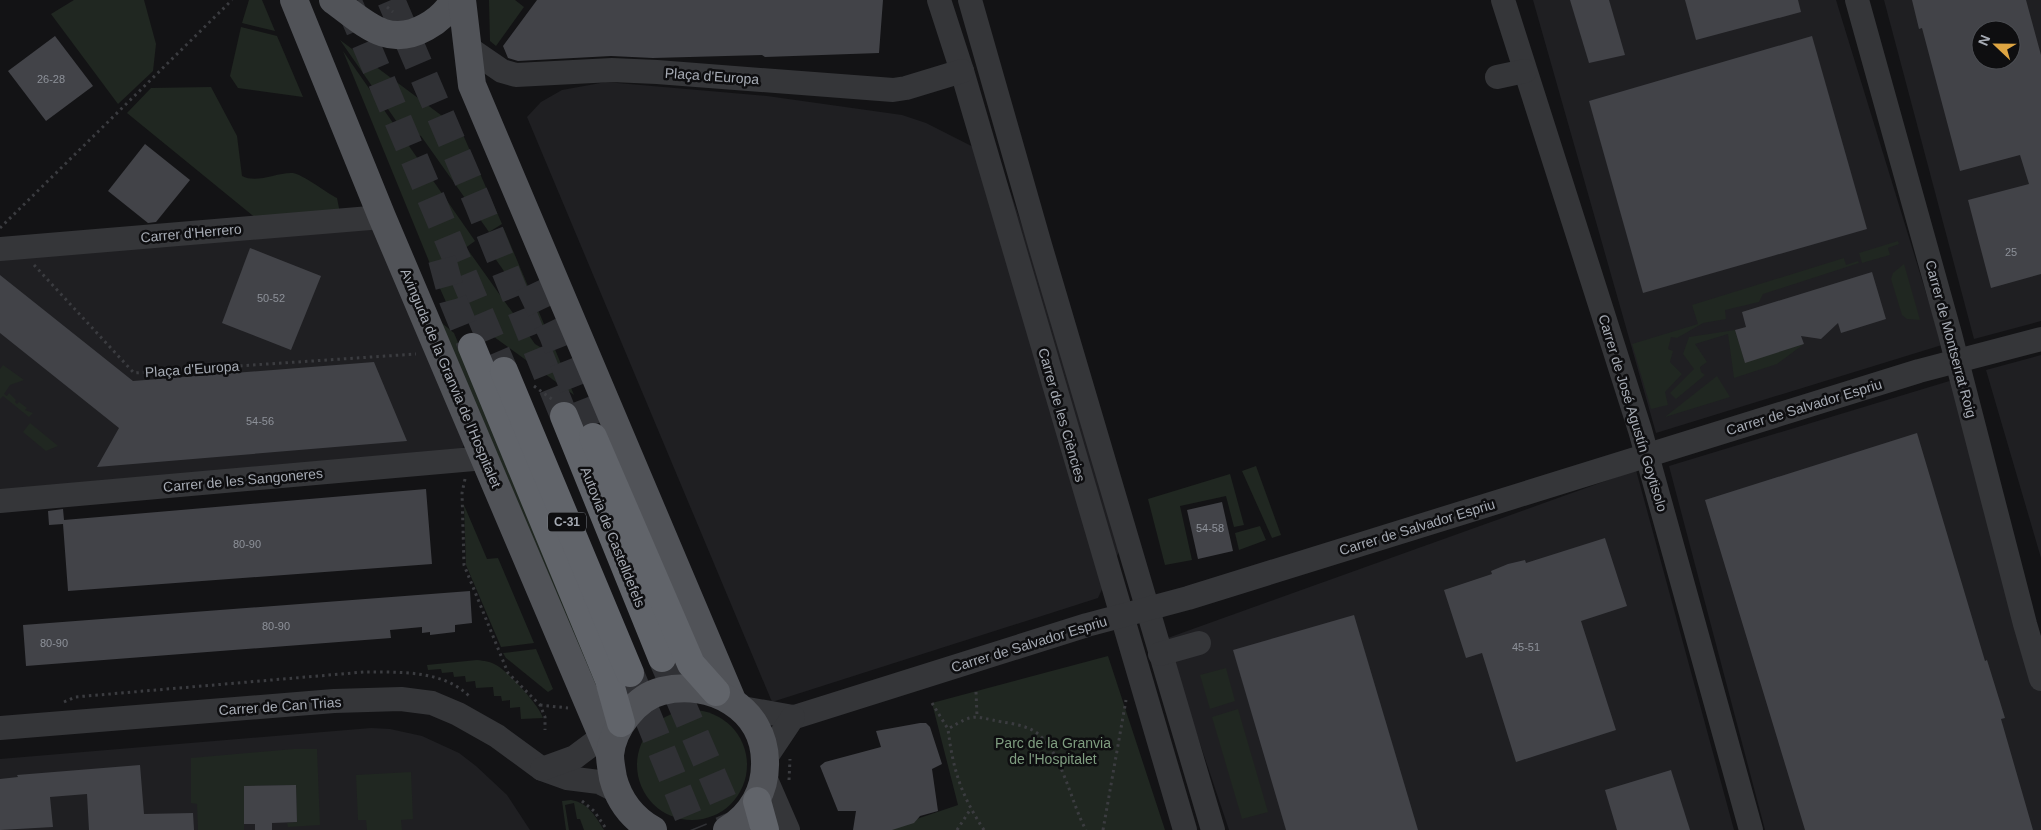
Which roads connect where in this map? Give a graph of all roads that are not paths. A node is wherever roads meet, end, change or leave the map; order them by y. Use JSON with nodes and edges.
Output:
{"nodes":[{"id":1,"x":294,"y":0,"type":"edge"},
{"id":2,"x":333,"y":0,"type":"edge"},
{"id":3,"x":454,"y":0,"type":"edge"},
{"id":4,"x":462,"y":0,"type":"edge"},
{"id":5,"x":939,"y":0,"type":"edge"},
{"id":6,"x":970,"y":0,"type":"edge"},
{"id":7,"x":1503,"y":0,"type":"edge"},
{"id":8,"x":1858,"y":0,"type":"edge"},
{"id":9,"x":467,"y":47,"type":"junction"},
{"id":10,"x":962,"y":71,"type":"junction"},
{"id":11,"x":1525,"y":71,"type":"junction"},
{"id":12,"x":1497,"y":78,"type":"dead end"},
{"id":13,"x":382,"y":217,"type":"junction"},
{"id":14,"x":9,"y":248,"type":"edge"},
{"id":15,"x":2041,"y":339,"type":"edge"},
{"id":16,"x":472,"y":347,"type":"tunnel mouth"},
{"id":17,"x":1956,"y":361,"type":"junction"},
{"id":18,"x":504,"y":371,"type":"tunnel mouth"},
{"id":19,"x":564,"y":416,"type":"tunnel mouth"},
{"id":20,"x":593,"y":437,"type":"tunnel mouth"},
{"id":21,"x":1647,"y":455,"type":"junction"},
{"id":22,"x":476,"y":464,"type":"junction"},
{"id":23,"x":0,"y":501,"type":"edge"},
{"id":24,"x":1147,"y":609,"type":"junction"},
{"id":25,"x":1121,"y":616,"type":"junction"},
{"id":26,"x":1199,"y":643,"type":"dead end"},
{"id":27,"x":1160,"y":654,"type":"junction"},
{"id":28,"x":662,"y":658,"type":"tunnel mouth"},
{"id":29,"x":630,"y":672,"type":"tunnel mouth"},
{"id":30,"x":2041,"y":679,"type":"edge"},
{"id":31,"x":730,"y":700,"type":"junction"},
{"id":32,"x":793,"y":717,"type":"junction"},
{"id":33,"x":0,"y":728,"type":"edge"},
{"id":34,"x":611,"y":738,"type":"junction"},
{"id":35,"x":542,"y":769,"type":"junction"},
{"id":36,"x":769,"y":780,"type":"junction"},
{"id":37,"x":616,"y":791,"type":"junction"},
{"id":38,"x":647,"y":828,"type":"edge"},
{"id":39,"x":727,"y":830,"type":"edge"},
{"id":40,"x":765,"y":830,"type":"edge"},
{"id":41,"x":788,"y":830,"type":"edge"},
{"id":42,"x":1185,"y":830,"type":"edge"},
{"id":43,"x":1213,"y":830,"type":"edge"},
{"id":44,"x":1751,"y":830,"type":"edge"}],
"edges":[{"from":1,"to":13,"type":"main road","name":"Avinguda de la Granvia de l'Hospitalet"},
{"from":2,"to":3,"type":"main road"},
{"from":4,"to":9,"type":"main road"},
{"from":5,"to":10,"type":"street","name":"Carrer de les Ciències"},
{"from":6,"to":24,"type":"street","name":"Carrer de les Ciències"},
{"from":7,"to":11,"type":"street","name":"Carrer de José Agustín Goytisolo"},
{"from":8,"to":17,"type":"street","name":"Carrer de Montserrat Roig"},
{"from":9,"to":10,"type":"street","name":"Plaça d'Europa"},
{"from":9,"to":31,"type":"main road"},
{"from":10,"to":25,"type":"street","name":"Carrer de les Ciències"},
{"from":11,"to":12,"type":"street"},
{"from":11,"to":21,"type":"street","name":"Carrer de José Agustín Goytisolo"},
{"from":13,"to":14,"type":"street","name":"Carrer d'Herrero"},
{"from":13,"to":22,"type":"main road","name":"Avinguda de la Granvia de l'Hospitalet"},
{"from":15,"to":17,"type":"street","name":"Carrer de Salvador Espriu"},
{"from":16,"to":34,"type":"highway"},
{"from":17,"to":21,"type":"street","name":"Carrer de Salvador Espriu"},
{"from":17,"to":30,"type":"street","name":"Carrer de Montserrat Roig"},
{"from":18,"to":29,"type":"highway","number":"C-31"},
{"from":19,"to":28,"type":"highway","name":"Autovia de Castelldefels","number":"C-31"},
{"from":20,"to":31,"type":"highway"},
{"from":21,"to":24,"type":"street","name":"Carrer de Salvador Espriu"},
{"from":21,"to":44,"type":"street","name":"Carrer de José Agustín Goytisolo"},
{"from":22,"to":23,"type":"street","name":"Carrer de les Sangoneres"},
{"from":22,"to":34,"type":"main road","name":"Avinguda de la Granvia de l'Hospitalet"},
{"from":24,"to":25,"type":"street","name":"Carrer de Salvador Espriu"},
{"from":24,"to":27,"type":"street","name":"Carrer de les Ciències"},
{"from":25,"to":32,"type":"street","name":"Carrer de Salvador Espriu"},
{"from":25,"to":42,"type":"street","name":"Carrer de les Ciències"},
{"from":26,"to":27,"type":"street"},
{"from":27,"to":43,"type":"street","name":"Carrer de les Ciències"},
{"from":31,"to":32,"type":"street","name":"Carrer de Salvador Espriu"},
{"from":31,"to":34,"type":"main road"},
{"from":31,"to":36,"type":"main road"},
{"from":32,"to":36,"type":"street"},
{"from":33,"to":35,"type":"street","name":"Carrer de Can Trias"},
{"from":34,"to":35,"type":"street"},
{"from":34,"to":37,"type":"main road","name":"Avinguda de la Granvia de l'Hospitalet"},
{"from":35,"to":37,"type":"street","name":"Carrer de Can Trias"},
{"from":36,"to":39,"type":"main road"},
{"from":36,"to":40,"type":"highway"},
{"from":36,"to":41,"type":"street"},
{"from":37,"to":38,"type":"main road"}]}
